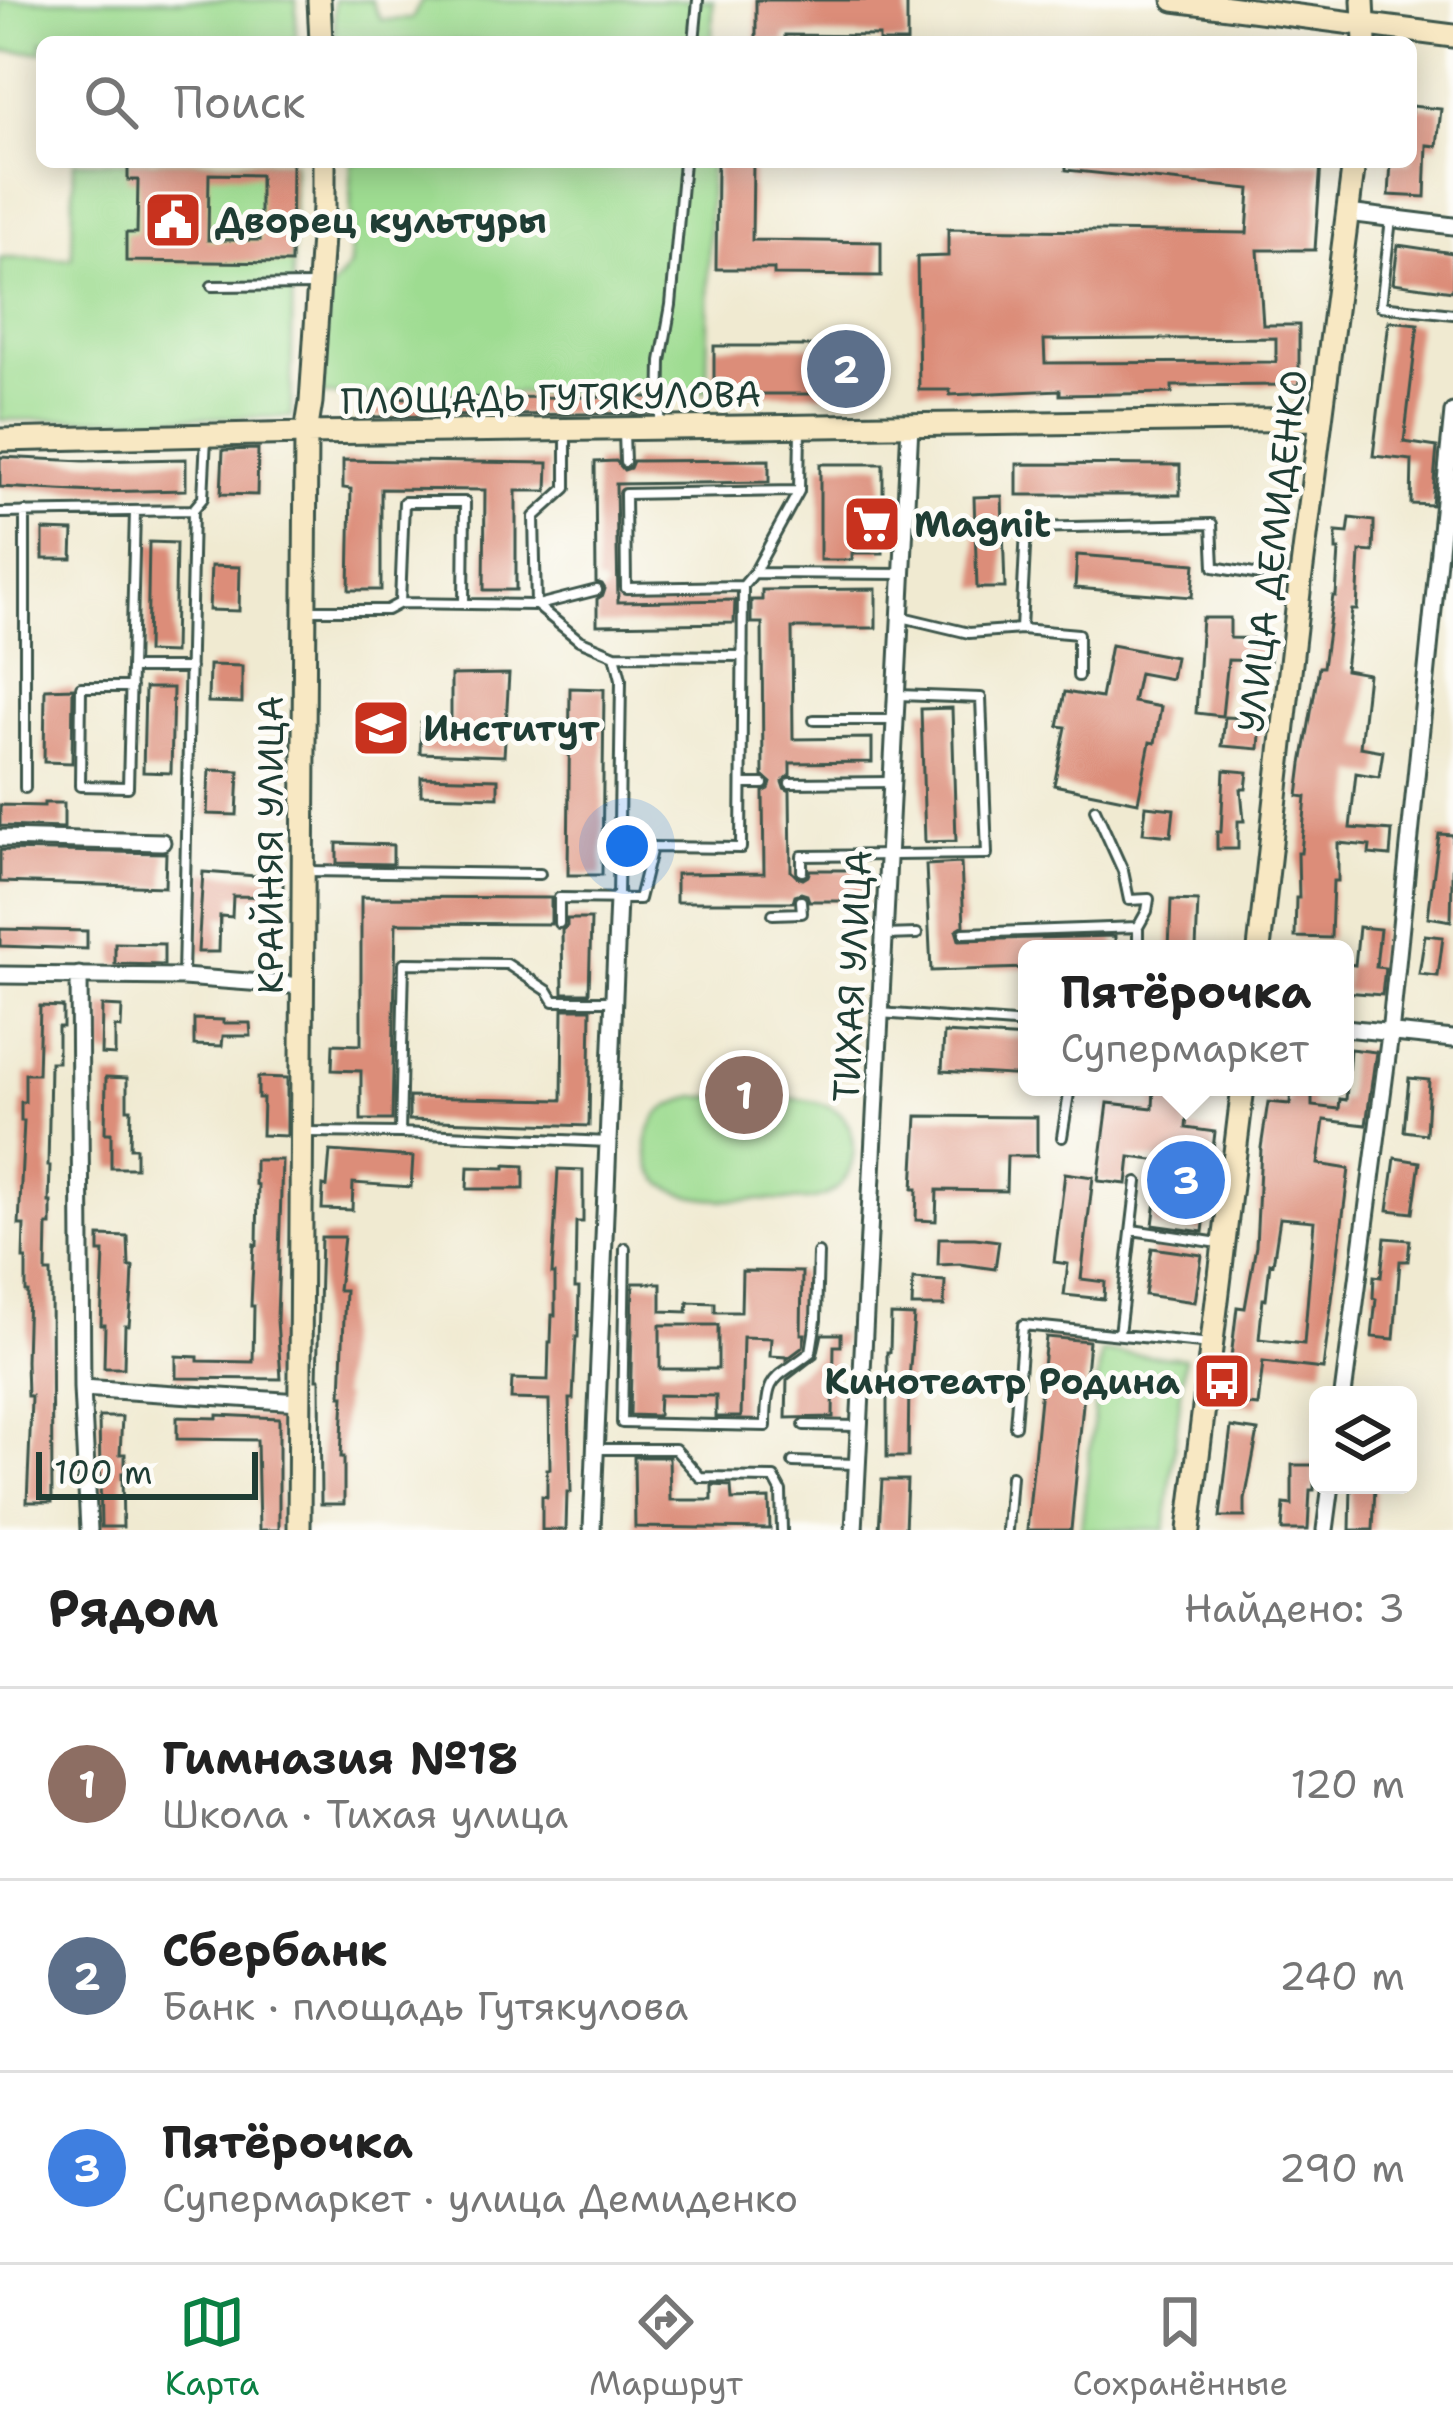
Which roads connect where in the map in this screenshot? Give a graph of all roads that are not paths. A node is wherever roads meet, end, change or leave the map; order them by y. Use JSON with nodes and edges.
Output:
{"nodes":[{"id":1,"x":320,"y":0,"type":"edge"},
{"id":2,"x":698,"y":0,"type":"edge"},
{"id":3,"x":1174,"y":0,"type":"edge"},
{"id":4,"x":1363,"y":0,"type":"edge"},
{"id":5,"x":1365,"y":34,"type":"edge"},
{"id":6,"x":321,"y":36,"type":"edge"},
{"id":7,"x":695,"y":36,"type":"edge"},
{"id":8,"x":1453,"y":36,"type":"edge"},
{"id":9,"x":324,"y":168,"type":"edge"},
{"id":10,"x":683,"y":168,"type":"edge"},
{"id":11,"x":1353,"y":168,"type":"edge"},
{"id":12,"x":1348,"y":212,"type":"junction"},
{"id":13,"x":1391,"y":218,"type":"junction"},
{"id":14,"x":1453,"y":226,"type":"edge"},
{"id":15,"x":318,"y":285,"type":"junction"},
{"id":16,"x":212,"y":286,"type":"dead end"},
{"id":17,"x":1453,"y":314,"type":"edge"},
{"id":18,"x":1453,"y":412,"type":"edge"},
{"id":19,"x":1320,"y":419,"type":"junction"},
{"id":20,"x":910,"y":425,"type":"junction"},
{"id":21,"x":800,"y":427,"type":"junction"},
{"id":22,"x":624,"y":429,"type":"junction"},
{"id":23,"x":659,"y":429,"type":"junction"},
{"id":24,"x":566,"y":430,"type":"junction"},
{"id":25,"x":306,"y":433,"type":"junction"},
{"id":26,"x":206,"y":436,"type":"junction"},
{"id":27,"x":0,"y":440,"type":"edge"},
{"id":28,"x":625,"y":462,"type":"dead end"},
{"id":29,"x":799,"y":491,"type":"junction"},
{"id":30,"x":193,"y":510,"type":"junction"},
{"id":31,"x":135,"y":511,"type":"junction"},
{"id":32,"x":26,"y":512,"type":"junction"},
{"id":33,"x":0,"y":513,"type":"edge"},
{"id":34,"x":754,"y":573,"type":"junction"},
{"id":35,"x":903,"y":574,"type":"junction"},
{"id":36,"x":1300,"y":583,"type":"junction"},
{"id":37,"x":743,"y":586,"type":"junction"},
{"id":38,"x":597,"y":590,"type":"dead end"},
{"id":39,"x":400,"y":603,"type":"junction"},
{"id":40,"x":464,"y":604,"type":"junction"},
{"id":41,"x":536,"y":605,"type":"junction"},
{"id":42,"x":304,"y":610,"type":"junction"},
{"id":43,"x":901,"y":617,"type":"junction"},
{"id":44,"x":1022,"y":629,"type":"junction"},
{"id":45,"x":615,"y":655,"type":"junction"},
{"id":46,"x":743,"y":656,"type":"junction"},
{"id":47,"x":131,"y":668,"type":"junction"},
{"id":48,"x":190,"y":668,"type":"junction"},
{"id":49,"x":1078,"y":676,"type":"dead end"},
{"id":50,"x":131,"y":687,"type":"junction"},
{"id":51,"x":896,"y":695,"type":"junction"},
{"id":52,"x":814,"y":720,"type":"dead end"},
{"id":53,"x":895,"y":720,"type":"junction"},
{"id":54,"x":893,"y":782,"type":"junction"},
{"id":55,"x":790,"y":783,"type":"dead end"},
{"id":56,"x":742,"y":784,"type":"junction"},
{"id":57,"x":763,"y":784,"type":"dead end"},
{"id":58,"x":25,"y":788,"type":"dead end"},
{"id":59,"x":1095,"y":808,"type":"dead end"},
{"id":60,"x":0,"y":838,"type":"edge"},
{"id":61,"x":162,"y":842,"type":"dead end"},
{"id":62,"x":888,"y":856,"type":"junction"},
{"id":63,"x":303,"y":871,"type":"junction"},
{"id":64,"x":802,"y":871,"type":"dead end"},
{"id":65,"x":540,"y":874,"type":"dead end"},
{"id":66,"x":618,"y":899,"type":"junction"},
{"id":67,"x":802,"y":902,"type":"dead end"},
{"id":68,"x":773,"y":914,"type":"dead end"},
{"id":69,"x":559,"y":923,"type":"dead end"},
{"id":70,"x":1138,"y":926,"type":"junction"},
{"id":71,"x":964,"y":933,"type":"dead end"},
{"id":72,"x":917,"y":934,"type":"dead end"},
{"id":73,"x":884,"y":935,"type":"junction"},
{"id":74,"x":1138,"y":940,"type":"edge"},
{"id":75,"x":1260,"y":940,"type":"edge"},
{"id":76,"x":0,"y":975,"type":"edge"},
{"id":77,"x":79,"y":975,"type":"junction"},
{"id":78,"x":183,"y":977,"type":"junction"},
{"id":79,"x":303,"y":986,"type":"junction"},
{"id":80,"x":614,"y":1001,"type":"junction"},
{"id":81,"x":880,"y":1013,"type":"junction"},
{"id":82,"x":1018,"y":1023,"type":"edge"},
{"id":83,"x":1354,"y":1029,"type":"edge"},
{"id":84,"x":1390,"y":1034,"type":"junction"},
{"id":85,"x":1453,"y":1039,"type":"edge"},
{"id":86,"x":1069,"y":1096,"type":"edge"},
{"id":87,"x":1243,"y":1096,"type":"edge"},
{"id":88,"x":302,"y":1132,"type":"junction"},
{"id":89,"x":400,"y":1133,"type":"junction"},
{"id":90,"x":1062,"y":1137,"type":"dead end"},
{"id":91,"x":609,"y":1142,"type":"junction"},
{"id":92,"x":1137,"y":1182,"type":"dead end"},
{"id":93,"x":1132,"y":1230,"type":"junction"},
{"id":94,"x":1225,"y":1244,"type":"junction"},
{"id":95,"x":626,"y":1248,"type":"dead end"},
{"id":96,"x":818,"y":1253,"type":"dead end"},
{"id":97,"x":1119,"y":1334,"type":"junction"},
{"id":98,"x":1213,"y":1345,"type":"junction"},
{"id":99,"x":1344,"y":1386,"type":"edge"},
{"id":100,"x":82,"y":1388,"type":"junction"},
{"id":101,"x":300,"y":1402,"type":"junction"},
{"id":102,"x":804,"y":1425,"type":"dead end"},
{"id":103,"x":859,"y":1426,"type":"junction"},
{"id":104,"x":1015,"y":1426,"type":"dead end"},
{"id":105,"x":596,"y":1449,"type":"junction"},
{"id":106,"x":793,"y":1462,"type":"dead end"},
{"id":107,"x":857,"y":1464,"type":"junction"},
{"id":108,"x":1011,"y":1476,"type":"dead end"},
{"id":109,"x":1330,"y":1494,"type":"edge"},
{"id":110,"x":89,"y":1530,"type":"edge"},
{"id":111,"x":299,"y":1530,"type":"edge"},
{"id":112,"x":592,"y":1530,"type":"edge"},
{"id":113,"x":782,"y":1530,"type":"edge"},
{"id":114,"x":854,"y":1530,"type":"edge"},
{"id":115,"x":1007,"y":1530,"type":"edge"},
{"id":116,"x":1189,"y":1530,"type":"edge"},
{"id":117,"x":1325,"y":1530,"type":"edge"}],
"edges":[{"from":1,"to":6,"type":"street"},
{"from":2,"to":7,"type":"lane"},
{"from":3,"to":5,"type":"street"},
{"from":4,"to":5,"type":"street"},
{"from":5,"to":8,"type":"street"},
{"from":9,"to":15,"type":"street","name":"КРАЙНЯЯ УЛИЦА"},
{"from":10,"to":23,"type":"lane"},
{"from":11,"to":12,"type":"street","name":"УЛИЦА ДЕМИДЕНКО"},
{"from":12,"to":13,"type":"street"},
{"from":12,"to":19,"type":"street","name":"УЛИЦА ДЕМИДЕНКО"},
{"from":13,"to":14,"type":"street"},
{"from":13,"to":17,"type":"lane"},
{"from":15,"to":16,"type":"lane"},
{"from":15,"to":25,"type":"street","name":"КРАЙНЯЯ УЛИЦА"},
{"from":18,"to":84,"type":"street"},
{"from":19,"to":20,"type":"street","name":"ПЛОЩАДЬ ГУТЯКУЛОВА"},
{"from":19,"to":36,"type":"street","name":"УЛИЦА ДЕМИДЕНКО"},
{"from":20,"to":21,"type":"street","name":"ПЛОЩАДЬ ГУТЯКУЛОВА"},
{"from":20,"to":35,"type":"street","name":"ТИХАЯ УЛИЦА"},
{"from":21,"to":23,"type":"street","name":"ПЛОЩАДЬ ГУТЯКУЛОВА"},
{"from":21,"to":29,"type":"lane"},
{"from":22,"to":23,"type":"street","name":"ПЛОЩАДЬ ГУТЯКУЛОВА"},
{"from":22,"to":24,"type":"street","name":"ПЛОЩАДЬ ГУТЯКУЛОВА"},
{"from":22,"to":28,"type":"lane"},
{"from":24,"to":25,"type":"street","name":"ПЛОЩАДЬ ГУТЯКУЛОВА"},
{"from":24,"to":41,"type":"lane"},
{"from":25,"to":26,"type":"street","name":"ПЛОЩАДЬ ГУТЯКУЛОВА"},
{"from":25,"to":42,"type":"street","name":"КРАЙНЯЯ УЛИЦА"},
{"from":26,"to":27,"type":"street","name":"ПЛОЩАДЬ ГУТЯКУЛОВА"},
{"from":26,"to":30,"type":"lane"},
{"from":29,"to":34,"type":"lane"},
{"from":29,"to":37,"type":"lane"},
{"from":30,"to":31,"type":"lane"},
{"from":30,"to":48,"type":"lane"},
{"from":31,"to":32,"type":"lane"},
{"from":31,"to":47,"type":"lane"},
{"from":32,"to":33,"type":"lane"},
{"from":32,"to":58,"type":"lane"},
{"from":34,"to":35,"type":"lane"},
{"from":34,"to":37,"type":"lane"},
{"from":35,"to":43,"type":"street","name":"ТИХАЯ УЛИЦА"},
{"from":36,"to":44,"type":"lane"},
{"from":36,"to":75,"type":"street","name":"УЛИЦА ДЕМИДЕНКО"},
{"from":37,"to":46,"type":"lane"},
{"from":38,"to":41,"type":"lane"},
{"from":39,"to":40,"type":"lane"},
{"from":39,"to":40,"type":"lane"},
{"from":39,"to":42,"type":"lane"},
{"from":40,"to":41,"type":"lane"},
{"from":41,"to":45,"type":"lane"},
{"from":42,"to":63,"type":"street","name":"КРАЙНЯЯ УЛИЦА"},
{"from":43,"to":44,"type":"lane"},
{"from":43,"to":51,"type":"street","name":"ТИХАЯ УЛИЦА"},
{"from":44,"to":49,"type":"lane"},
{"from":45,"to":46,"type":"lane"},
{"from":45,"to":66,"type":"lane"},
{"from":46,"to":56,"type":"lane"},
{"from":47,"to":48,"type":"lane"},
{"from":47,"to":50,"type":"lane"},
{"from":48,"to":78,"type":"lane"},
{"from":50,"to":50,"type":"lane"},
{"from":51,"to":53,"type":"street","name":"ТИХАЯ УЛИЦА"},
{"from":51,"to":62,"type":"lane"},
{"from":52,"to":53,"type":"lane"},
{"from":53,"to":54,"type":"street","name":"ТИХАЯ УЛИЦА"},
{"from":54,"to":55,"type":"lane"},
{"from":54,"to":62,"type":"street","name":"ТИХАЯ УЛИЦА"},
{"from":56,"to":57,"type":"lane"},
{"from":56,"to":66,"type":"lane"},
{"from":59,"to":70,"type":"lane"},
{"from":60,"to":61,"type":"street"},
{"from":62,"to":64,"type":"lane"},
{"from":62,"to":73,"type":"street","name":"ТИХАЯ УЛИЦА"},
{"from":63,"to":65,"type":"lane"},
{"from":63,"to":79,"type":"street","name":"КРАЙНЯЯ УЛИЦА"},
{"from":66,"to":69,"type":"lane"},
{"from":66,"to":80,"type":"street"},
{"from":67,"to":68,"type":"lane"},
{"from":70,"to":71,"type":"lane"},
{"from":70,"to":74,"type":"lane"},
{"from":72,"to":73,"type":"lane"},
{"from":73,"to":81,"type":"street","name":"ТИХАЯ УЛИЦА"},
{"from":76,"to":77,"type":"street"},
{"from":77,"to":78,"type":"street"},
{"from":77,"to":100,"type":"street"},
{"from":78,"to":79,"type":"street"},
{"from":79,"to":88,"type":"street","name":"КРАЙНЯЯ УЛИЦА"},
{"from":80,"to":89,"type":"lane"},
{"from":80,"to":91,"type":"street"},
{"from":81,"to":82,"type":"lane"},
{"from":81,"to":103,"type":"street","name":"ТИХАЯ УЛИЦА"},
{"from":83,"to":84,"type":"street"},
{"from":84,"to":85,"type":"street"},
{"from":84,"to":99,"type":"street"},
{"from":86,"to":90,"type":"lane"},
{"from":87,"to":94,"type":"street"},
{"from":88,"to":89,"type":"lane"},
{"from":88,"to":101,"type":"street","name":"КРАЙНЯЯ УЛИЦА"},
{"from":89,"to":91,"type":"lane"},
{"from":91,"to":105,"type":"street"},
{"from":92,"to":93,"type":"lane"},
{"from":93,"to":94,"type":"lane"},
{"from":93,"to":97,"type":"lane"},
{"from":94,"to":98,"type":"street"},
{"from":95,"to":96,"type":"lane"},
{"from":97,"to":98,"type":"lane"},
{"from":97,"to":104,"type":"lane"},
{"from":98,"to":116,"type":"street"},
{"from":100,"to":101,"type":"street"},
{"from":100,"to":110,"type":"street"},
{"from":101,"to":111,"type":"street","name":"КРАЙНЯЯ УЛИЦА"},
{"from":102,"to":103,"type":"lane"},
{"from":103,"to":107,"type":"street","name":"ТИХАЯ УЛИЦА"},
{"from":105,"to":112,"type":"street"},
{"from":105,"to":113,"type":"lane"},
{"from":106,"to":107,"type":"lane"},
{"from":107,"to":114,"type":"street","name":"ТИХАЯ УЛИЦА"},
{"from":108,"to":115,"type":"lane"},
{"from":109,"to":117,"type":"street"}]}
